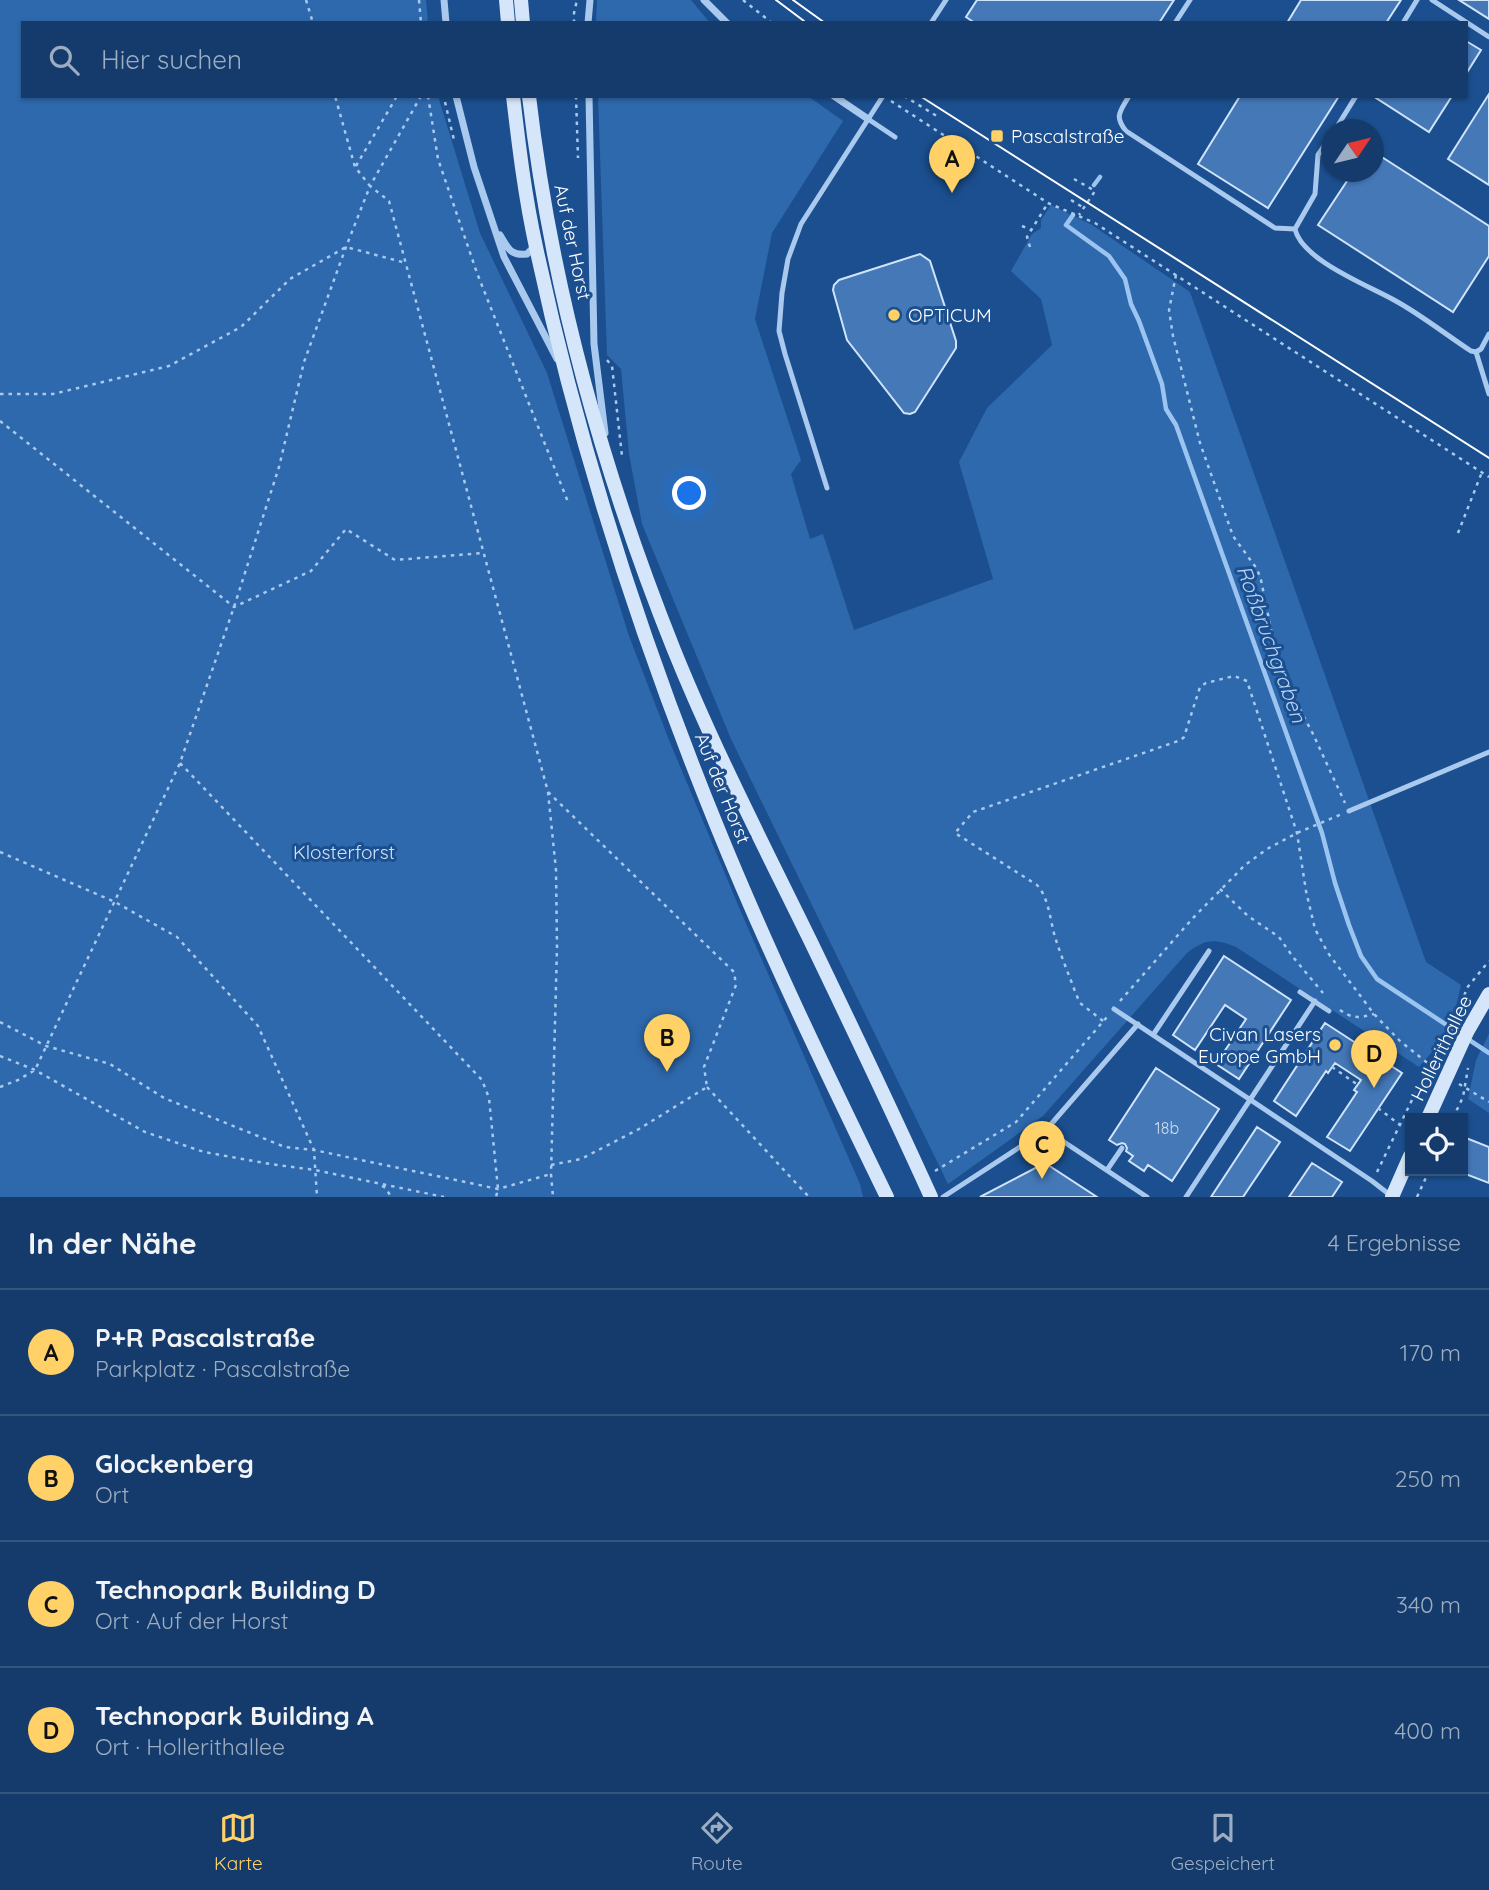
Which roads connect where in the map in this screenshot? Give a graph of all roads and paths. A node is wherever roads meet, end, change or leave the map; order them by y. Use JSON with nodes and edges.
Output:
{"nodes":[{"id":1,"x":306,"y":0,"type":"edge"},
{"id":2,"x":419,"y":0,"type":"edge"},
{"id":3,"x":444,"y":0,"type":"edge"},
{"id":4,"x":506,"y":0,"type":"edge"},
{"id":5,"x":522,"y":0,"type":"edge"},
{"id":6,"x":577,"y":0,"type":"edge"},
{"id":7,"x":590,"y":0,"type":"edge"},
{"id":8,"x":704,"y":0,"type":"edge"},
{"id":9,"x":743,"y":0,"type":"edge"},
{"id":10,"x":946,"y":0,"type":"edge"},
{"id":11,"x":1190,"y":0,"type":"edge"},
{"id":12,"x":1417,"y":0,"type":"edge"},
{"id":13,"x":1432,"y":0,"type":"edge"},
{"id":14,"x":312,"y":21,"type":"edge"},
{"id":15,"x":421,"y":21,"type":"edge"},
{"id":16,"x":446,"y":21,"type":"edge"},
{"id":17,"x":508,"y":21,"type":"edge"},
{"id":18,"x":523,"y":21,"type":"edge"},
{"id":19,"x":575,"y":21,"type":"edge"},
{"id":20,"x":588,"y":21,"type":"edge"},
{"id":21,"x":725,"y":21,"type":"edge"},
{"id":22,"x":769,"y":21,"type":"edge"},
{"id":23,"x":932,"y":21,"type":"edge"},
{"id":24,"x":1176,"y":21,"type":"edge"},
{"id":25,"x":1404,"y":21,"type":"edge"},
{"id":26,"x":1464,"y":21,"type":"edge"},
{"id":27,"x":1468,"y":23,"type":"edge"},
{"id":28,"x":1489,"y":37,"type":"edge"},
{"id":29,"x":336,"y":98,"type":"edge"},
{"id":30,"x":396,"y":98,"type":"edge"},
{"id":31,"x":420,"y":98,"type":"edge"},
{"id":32,"x":428,"y":98,"type":"edge"},
{"id":33,"x":457,"y":98,"type":"edge"},
{"id":34,"x":513,"y":98,"type":"edge"},
{"id":35,"x":529,"y":98,"type":"edge"},
{"id":36,"x":576,"y":98,"type":"edge"},
{"id":37,"x":589,"y":98,"type":"edge"},
{"id":38,"x":837,"y":98,"type":"edge"},
{"id":39,"x":882,"y":98,"type":"edge"},
{"id":40,"x":886,"y":98,"type":"edge"},
{"id":41,"x":907,"y":98,"type":"edge"},
{"id":42,"x":1128,"y":98,"type":"edge"},
{"id":43,"x":1355,"y":98,"type":"edge"},
{"id":44,"x":940,"y":118,"type":"dead end"},
{"id":45,"x":868,"y":119,"type":"junction"},
{"id":46,"x":1342,"y":119,"type":"edge"},
{"id":47,"x":895,"y":137,"type":"dead end"},
{"id":48,"x":1321,"y":150,"type":"edge"},
{"id":49,"x":578,"y":166,"type":"dead end"},
{"id":50,"x":355,"y":167,"type":"junction"},
{"id":51,"x":1074,"y":178,"type":"dead end"},
{"id":52,"x":370,"y":186,"type":"junction"},
{"id":53,"x":1071,"y":200,"type":"dead end"},
{"id":54,"x":1048,"y":203,"type":"junction"},
{"id":55,"x":1084,"y":208,"type":"junction"},
{"id":56,"x":1079,"y":215,"type":"junction"},
{"id":57,"x":494,"y":226,"type":"junction"},
{"id":58,"x":1022,"y":226,"type":"dead end"},
{"id":59,"x":1295,"y":229,"type":"junction"},
{"id":60,"x":1031,"y":230,"type":"junction"},
{"id":61,"x":535,"y":245,"type":"junction"},
{"id":62,"x":346,"y":247,"type":"junction"},
{"id":63,"x":1030,"y":247,"type":"dead end"},
{"id":64,"x":406,"y":263,"type":"junction"},
{"id":65,"x":1176,"y":275,"type":"junction"},
{"id":66,"x":1489,"y":334,"type":"edge"},
{"id":67,"x":594,"y":344,"type":"junction"},
{"id":68,"x":1476,"y":352,"type":"junction"},
{"id":69,"x":566,"y":376,"type":"junction"},
{"id":70,"x":0,"y":394,"type":"edge"},
{"id":71,"x":1489,"y":394,"type":"edge"},
{"id":72,"x":0,"y":421,"type":"edge"},
{"id":73,"x":622,"y":459,"type":"dead end"},
{"id":74,"x":1482,"y":472,"type":"junction"},
{"id":75,"x":611,"y":475,"type":"junction"},
{"id":76,"x":1489,"y":477,"type":"edge"},
{"id":77,"x":827,"y":488,"type":"dead end"},
{"id":78,"x":568,"y":502,"type":"dead end"},
{"id":79,"x":1458,"y":533,"type":"dead end"},
{"id":80,"x":484,"y":553,"type":"junction"},
{"id":81,"x":234,"y":607,"type":"junction"},
{"id":82,"x":1489,"y":752,"type":"edge"},
{"id":83,"x":180,"y":763,"type":"junction"},
{"id":84,"x":548,"y":792,"type":"junction"},
{"id":85,"x":1349,"y":811,"type":"junction"},
{"id":86,"x":1297,"y":834,"type":"junction"},
{"id":87,"x":0,"y":852,"type":"edge"},
{"id":88,"x":1220,"y":889,"type":"junction"},
{"id":89,"x":115,"y":902,"type":"junction"},
{"id":90,"x":1209,"y":951,"type":"dead end"},
{"id":91,"x":1489,"y":961,"type":"edge"},
{"id":92,"x":1300,"y":992,"type":"dead end"},
{"id":93,"x":1489,"y":994,"type":"edge"},
{"id":94,"x":1326,"y":996,"type":"dead end"},
{"id":95,"x":1315,"y":1001,"type":"junction"},
{"id":96,"x":1334,"y":1004,"type":"dead end"},
{"id":97,"x":1114,"y":1009,"type":"junction"},
{"id":98,"x":1329,"y":1011,"type":"dead end"},
{"id":99,"x":1374,"y":1014,"type":"junction"},
{"id":100,"x":1460,"y":1017,"type":"dead end"},
{"id":101,"x":1103,"y":1021,"type":"junction"},
{"id":102,"x":0,"y":1022,"type":"edge"},
{"id":103,"x":1138,"y":1024,"type":"junction"},
{"id":104,"x":1153,"y":1035,"type":"junction"},
{"id":105,"x":1447,"y":1044,"type":"dead end"},
{"id":106,"x":46,"y":1046,"type":"junction"},
{"id":107,"x":0,"y":1056,"type":"edge"},
{"id":108,"x":1339,"y":1065,"type":"dead end"},
{"id":109,"x":1429,"y":1065,"type":"junction"},
{"id":110,"x":1468,"y":1068,"type":"dead end"},
{"id":111,"x":35,"y":1070,"type":"junction"},
{"id":112,"x":1346,"y":1077,"type":"junction"},
{"id":113,"x":1342,"y":1082,"type":"dead end"},
{"id":114,"x":1358,"y":1085,"type":"dead end"},
{"id":115,"x":0,"y":1087,"type":"edge"},
{"id":116,"x":707,"y":1087,"type":"junction"},
{"id":117,"x":1465,"y":1087,"type":"junction"},
{"id":118,"x":1251,"y":1100,"type":"junction"},
{"id":119,"x":1489,"y":1102,"type":"edge"},
{"id":120,"x":1378,"y":1108,"type":"dead end"},
{"id":121,"x":1429,"y":1113,"type":"edge"},
{"id":122,"x":1455,"y":1113,"type":"edge"},
{"id":123,"x":1400,"y":1125,"type":"junction"},
{"id":124,"x":1046,"y":1130,"type":"junction"},
{"id":125,"x":1122,"y":1148,"type":"dead end"},
{"id":126,"x":314,"y":1150,"type":"junction"},
{"id":127,"x":551,"y":1165,"type":"junction"},
{"id":128,"x":1405,"y":1167,"type":"edge"},
{"id":129,"x":315,"y":1170,"type":"junction"},
{"id":130,"x":1107,"y":1170,"type":"junction"},
{"id":131,"x":934,"y":1171,"type":"dead end"},
{"id":132,"x":551,"y":1174,"type":"junction"},
{"id":133,"x":1427,"y":1176,"type":"edge"},
{"id":134,"x":1372,"y":1181,"type":"junction"},
{"id":135,"x":379,"y":1184,"type":"junction"},
{"id":136,"x":498,"y":1189,"type":"junction"},
{"id":137,"x":317,"y":1197,"type":"edge"},
{"id":138,"x":391,"y":1197,"type":"edge"},
{"id":139,"x":444,"y":1197,"type":"edge"},
{"id":140,"x":496,"y":1197,"type":"edge"},
{"id":141,"x":553,"y":1197,"type":"edge"},
{"id":142,"x":809,"y":1197,"type":"edge"},
{"id":143,"x":887,"y":1197,"type":"edge"},
{"id":144,"x":931,"y":1197,"type":"edge"},
{"id":145,"x":943,"y":1197,"type":"edge"},
{"id":146,"x":1147,"y":1197,"type":"edge"},
{"id":147,"x":1186,"y":1197,"type":"edge"},
{"id":148,"x":1392,"y":1197,"type":"edge"},
{"id":149,"x":1417,"y":1197,"type":"edge"}],
"edges":[{"from":1,"to":14,"type":"path"},
{"from":2,"to":15,"type":"path"},
{"from":3,"to":16,"type":"street"},
{"from":4,"to":17,"type":"street"},
{"from":5,"to":18,"type":"street"},
{"from":6,"to":19,"type":"path"},
{"from":7,"to":20,"type":"street"},
{"from":8,"to":21,"type":"street"},
{"from":9,"to":22,"type":"path"},
{"from":10,"to":23,"type":"lane"},
{"from":11,"to":24,"type":"lane"},
{"from":12,"to":25,"type":"lane"},
{"from":13,"to":26,"type":"lane"},
{"from":27,"to":28,"type":"lane"},
{"from":29,"to":50,"type":"path"},
{"from":30,"to":50,"type":"path"},
{"from":31,"to":52,"type":"path"},
{"from":32,"to":78,"type":"path"},
{"from":33,"to":57,"type":"street","name":"Auf der Horst"},
{"from":34,"to":61,"type":"street","name":"Auf der Horst"},
{"from":35,"to":75,"type":"street","name":"Auf der Horst"},
{"from":36,"to":49,"type":"path"},
{"from":37,"to":67,"type":"street","name":"Auf der Horst"},
{"from":38,"to":45,"type":"street"},
{"from":39,"to":45,"type":"lane"},
{"from":40,"to":54,"type":"path"},
{"from":41,"to":44,"type":"path"},
{"from":42,"to":59,"type":"lane"},
{"from":43,"to":46,"type":"lane"},
{"from":45,"to":47,"type":"lane"},
{"from":45,"to":77,"type":"lane"},
{"from":48,"to":59,"type":"lane"},
{"from":50,"to":52,"type":"path"},
{"from":51,"to":55,"type":"path"},
{"from":52,"to":62,"type":"path"},
{"from":52,"to":64,"type":"path"},
{"from":53,"to":55,"type":"path"},
{"from":54,"to":56,"type":"path"},
{"from":54,"to":60,"type":"path"},
{"from":55,"to":56,"type":"path"},
{"from":56,"to":65,"type":"path"},
{"from":57,"to":61,"type":"street","name":"Auf der Horst"},
{"from":57,"to":69,"type":"street","name":"Auf der Horst"},
{"from":58,"to":60,"type":"path"},
{"from":59,"to":68,"type":"lane"},
{"from":60,"to":63,"type":"path"},
{"from":61,"to":69,"type":"street","name":"Auf der Horst"},
{"from":62,"to":64,"type":"path"},
{"from":62,"to":70,"type":"path"},
{"from":62,"to":81,"type":"path"},
{"from":64,"to":80,"type":"path"},
{"from":65,"to":74,"type":"path"},
{"from":65,"to":85,"type":"path"},
{"from":66,"to":68,"type":"lane"},
{"from":67,"to":73,"type":"path"},
{"from":67,"to":75,"type":"street","name":"Auf der Horst"},
{"from":68,"to":71,"type":"lane"},
{"from":69,"to":143,"type":"street","name":"Auf der Horst"},
{"from":72,"to":81,"type":"path"},
{"from":74,"to":76,"type":"path"},
{"from":74,"to":79,"type":"path"},
{"from":75,"to":144,"type":"street","name":"Auf der Horst"},
{"from":80,"to":81,"type":"path"},
{"from":80,"to":84,"type":"path"},
{"from":81,"to":83,"type":"path"},
{"from":82,"to":85,"type":"lane"},
{"from":83,"to":89,"type":"path"},
{"from":83,"to":136,"type":"path"},
{"from":84,"to":116,"type":"path"},
{"from":84,"to":127,"type":"path"},
{"from":85,"to":86,"type":"path"},
{"from":86,"to":88,"type":"path"},
{"from":86,"to":99,"type":"path"},
{"from":86,"to":101,"type":"path"},
{"from":87,"to":89,"type":"path"},
{"from":88,"to":94,"type":"path"},
{"from":88,"to":97,"type":"path"},
{"from":89,"to":106,"type":"path"},
{"from":89,"to":126,"type":"path"},
{"from":90,"to":104,"type":"lane"},
{"from":91,"to":100,"type":"path"},
{"from":92,"to":95,"type":"lane"},
{"from":93,"to":121,"type":"street","name":"Hollerithallee"},
{"from":95,"to":98,"type":"lane"},
{"from":95,"to":118,"type":"lane"},
{"from":96,"to":99,"type":"path"},
{"from":97,"to":101,"type":"path"},
{"from":97,"to":103,"type":"lane"},
{"from":99,"to":109,"type":"path"},
{"from":101,"to":131,"type":"path"},
{"from":102,"to":106,"type":"path"},
{"from":103,"to":104,"type":"lane"},
{"from":103,"to":124,"type":"lane"},
{"from":104,"to":118,"type":"lane"},
{"from":105,"to":109,"type":"path"},
{"from":106,"to":111,"type":"path"},
{"from":106,"to":126,"type":"path"},
{"from":107,"to":111,"type":"path"},
{"from":108,"to":112,"type":"path"},
{"from":109,"to":123,"type":"path"},
{"from":110,"to":117,"type":"path"},
{"from":111,"to":115,"type":"path"},
{"from":111,"to":129,"type":"path"},
{"from":112,"to":113,"type":"path"},
{"from":112,"to":114,"type":"path"},
{"from":116,"to":127,"type":"path"},
{"from":116,"to":142,"type":"path"},
{"from":117,"to":119,"type":"path"},
{"from":117,"to":122,"type":"path"},
{"from":118,"to":134,"type":"lane"},
{"from":118,"to":147,"type":"lane"},
{"from":120,"to":123,"type":"path"},
{"from":123,"to":134,"type":"path"},
{"from":124,"to":130,"type":"lane"},
{"from":124,"to":145,"type":"lane"},
{"from":125,"to":130,"type":"lane"},
{"from":126,"to":129,"type":"path"},
{"from":126,"to":136,"type":"path"},
{"from":127,"to":132,"type":"path"},
{"from":128,"to":148,"type":"street"},
{"from":129,"to":135,"type":"path"},
{"from":129,"to":137,"type":"path"},
{"from":130,"to":146,"type":"lane"},
{"from":132,"to":136,"type":"path"},
{"from":132,"to":141,"type":"path"},
{"from":133,"to":149,"type":"path"},
{"from":134,"to":148,"type":"lane"},
{"from":135,"to":138,"type":"path"},
{"from":135,"to":139,"type":"path"},
{"from":136,"to":140,"type":"path"}]}
